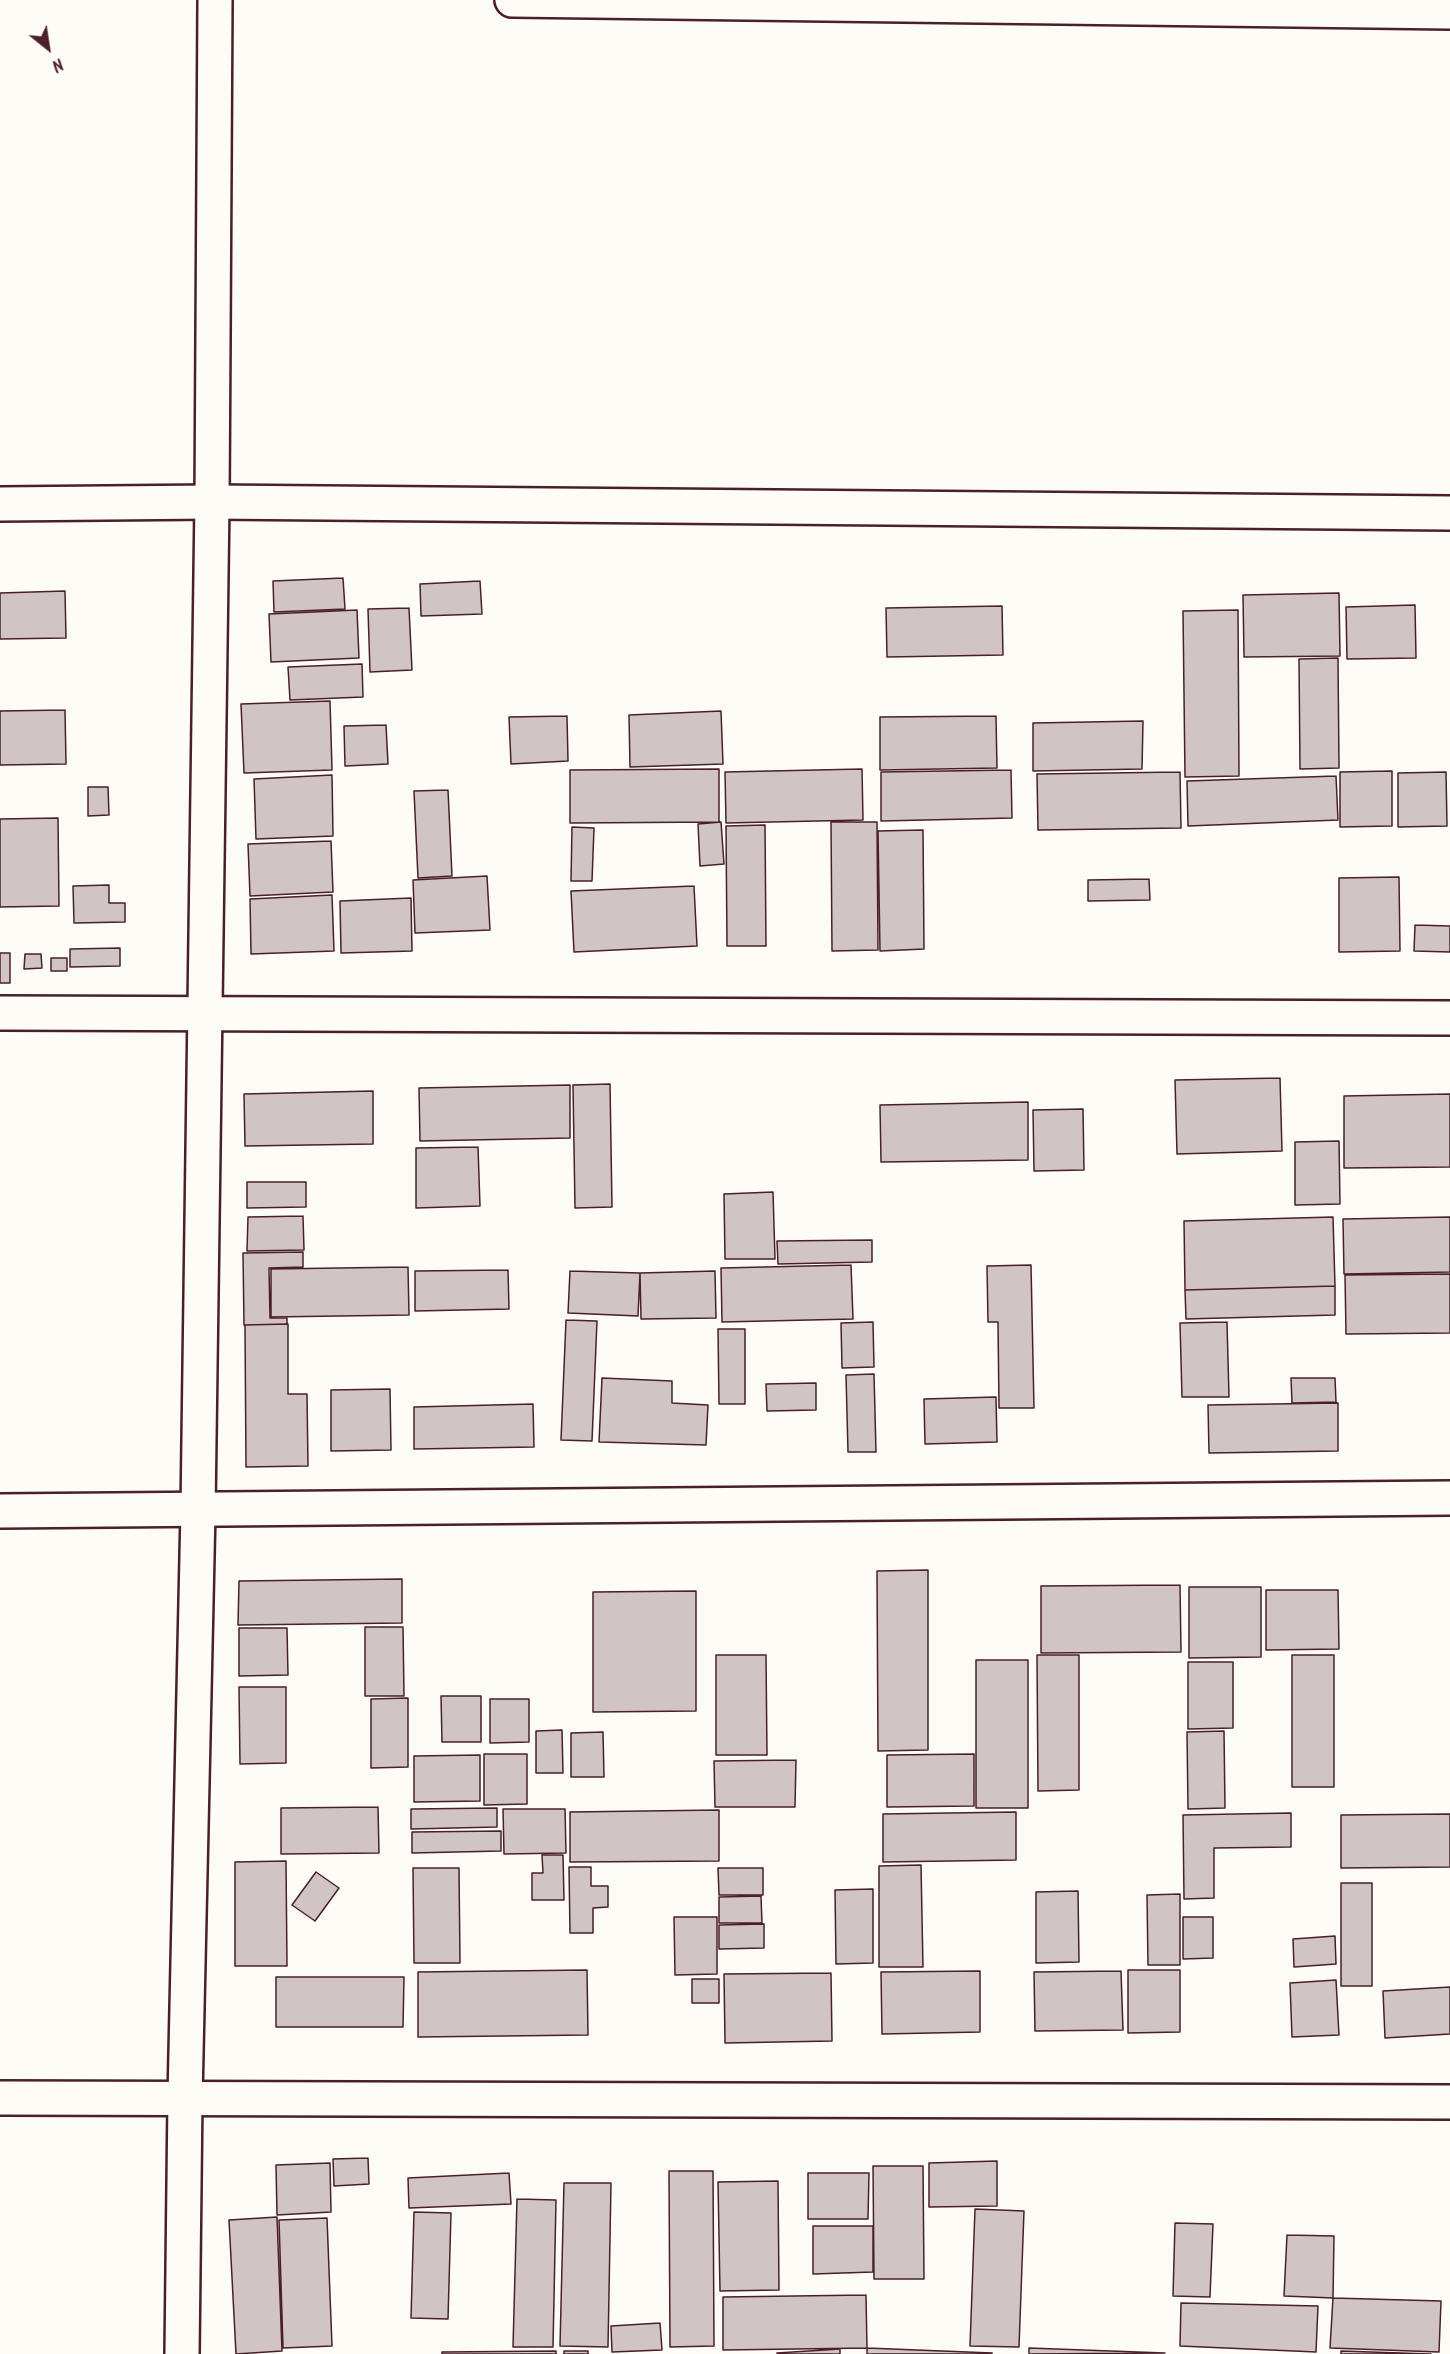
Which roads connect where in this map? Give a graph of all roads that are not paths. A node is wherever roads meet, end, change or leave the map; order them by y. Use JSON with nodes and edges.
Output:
{"nodes":[{"id":1,"x":215,"y":0,"type":"edge"},
{"id":2,"x":512,"y":0,"type":"edge"},
{"id":3,"x":1450,"y":12,"type":"edge"},
{"id":4,"x":212,"y":502,"type":"junction"},
{"id":5,"x":0,"y":504,"type":"edge"},
{"id":6,"x":1450,"y":513,"type":"edge"},
{"id":7,"x":204,"y":1012,"type":"junction"},
{"id":8,"x":0,"y":1013,"type":"edge"},
{"id":9,"x":1450,"y":1018,"type":"edge"},
{"id":10,"x":1450,"y":1498,"type":"edge"},
{"id":11,"x":0,"y":1511,"type":"edge"},
{"id":12,"x":198,"y":1511,"type":"junction"},
{"id":13,"x":0,"y":2098,"type":"edge"},
{"id":14,"x":185,"y":2098,"type":"junction"},
{"id":15,"x":1450,"y":2102,"type":"edge"},
{"id":16,"x":182,"y":2354,"type":"edge"}],
"edges":[{"from":1,"to":4,"type":"street"},
{"from":2,"to":3,"type":"street"},
{"from":4,"to":5,"type":"street"},
{"from":4,"to":6,"type":"street"},
{"from":4,"to":7,"type":"street"},
{"from":7,"to":8,"type":"street"},
{"from":7,"to":9,"type":"street"},
{"from":7,"to":12,"type":"street"},
{"from":10,"to":12,"type":"street"},
{"from":11,"to":12,"type":"street"},
{"from":12,"to":14,"type":"street"},
{"from":13,"to":14,"type":"street"},
{"from":14,"to":15,"type":"street"},
{"from":14,"to":16,"type":"street"}]}
